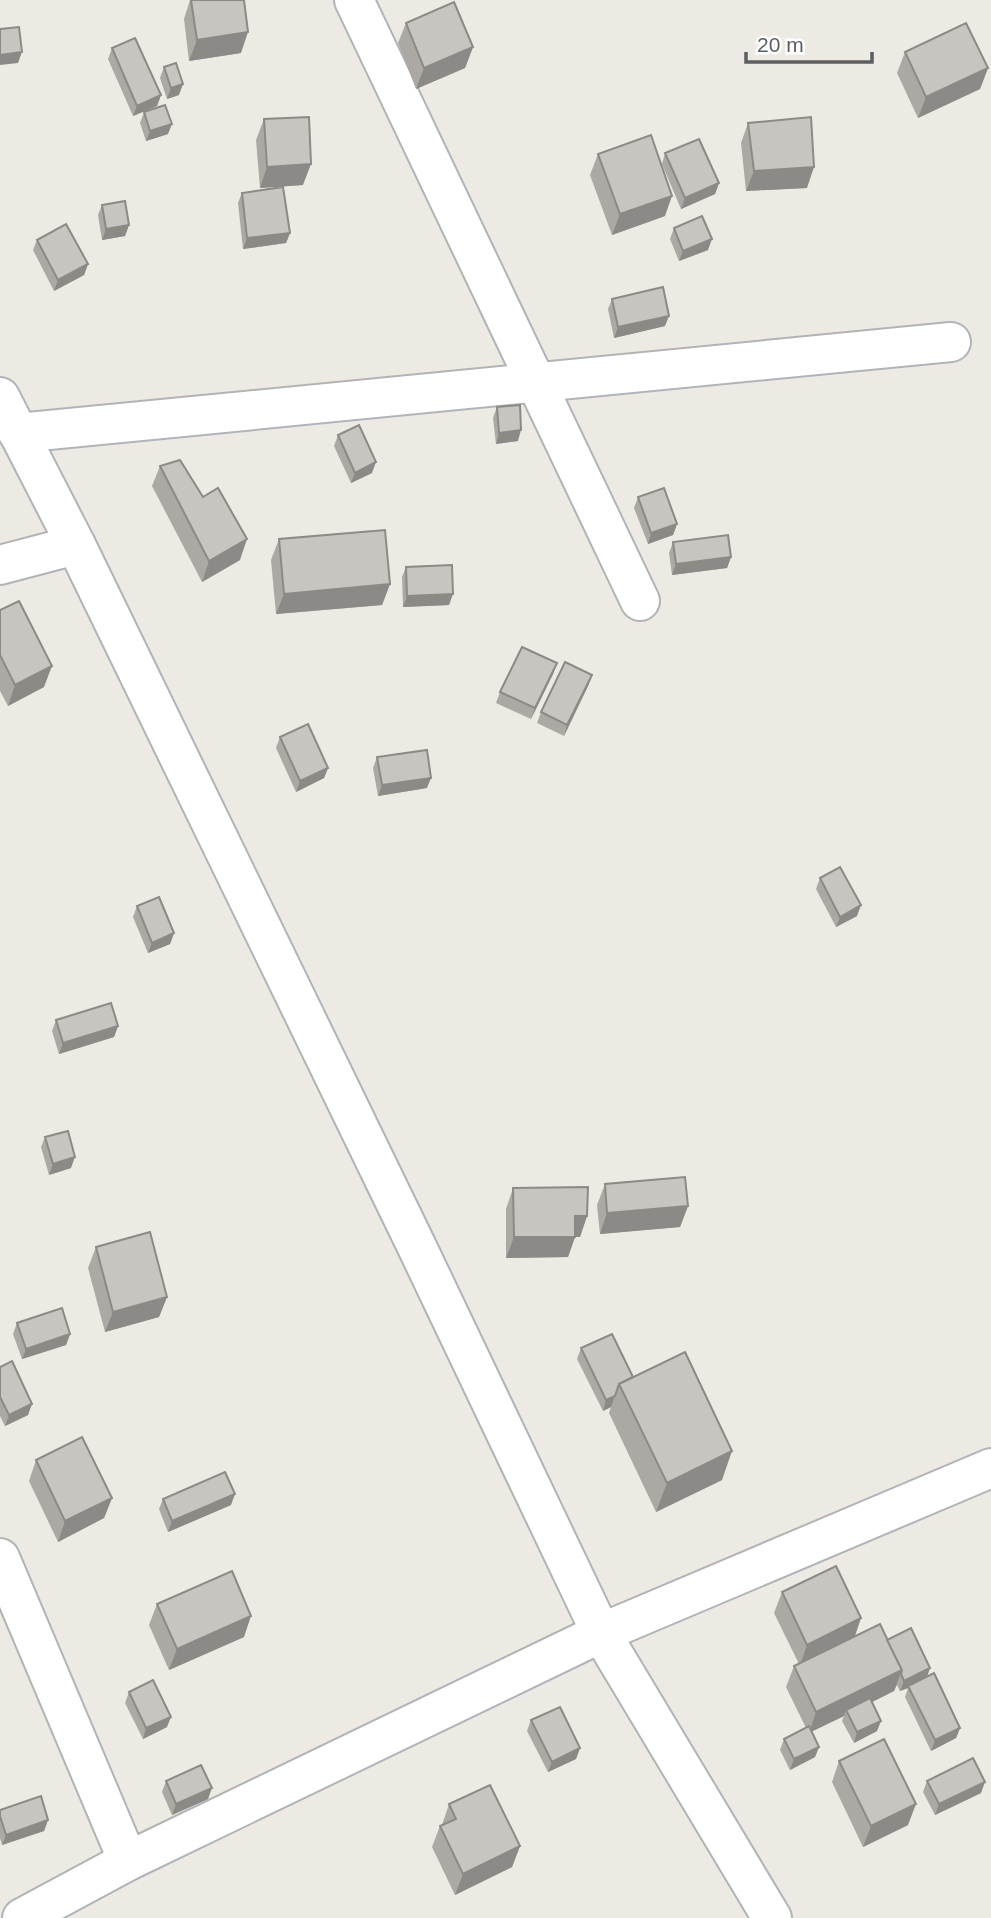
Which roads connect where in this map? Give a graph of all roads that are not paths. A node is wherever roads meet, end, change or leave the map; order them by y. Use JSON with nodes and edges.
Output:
{"nodes":[{"id":1,"x":354,"y":0,"type":"edge"},
{"id":2,"x":951,"y":342,"type":"dead end"},
{"id":3,"x":536,"y":382,"type":"junction"},
{"id":4,"x":0,"y":397,"type":"edge"},
{"id":5,"x":18,"y":433,"type":"junction"},
{"id":6,"x":76,"y":545,"type":"junction"},
{"id":7,"x":0,"y":565,"type":"edge"},
{"id":8,"x":640,"y":601,"type":"dead end"},
{"id":9,"x":991,"y":1468,"type":"edge"},
{"id":10,"x":0,"y":1558,"type":"edge"},
{"id":11,"x":601,"y":1633,"type":"junction"},
{"id":12,"x":128,"y":1861,"type":"junction"},
{"id":13,"x":22,"y":1918,"type":"edge"},
{"id":14,"x":772,"y":1918,"type":"edge"}],
"edges":[{"from":1,"to":3,"type":"street"},
{"from":2,"to":3,"type":"street"},
{"from":3,"to":5,"type":"street"},
{"from":3,"to":8,"type":"street"},
{"from":4,"to":5,"type":"street"},
{"from":5,"to":6,"type":"street"},
{"from":6,"to":7,"type":"street"},
{"from":6,"to":11,"type":"street"},
{"from":9,"to":11,"type":"street"},
{"from":10,"to":12,"type":"street"},
{"from":11,"to":12,"type":"street"},
{"from":11,"to":14,"type":"street"},
{"from":12,"to":13,"type":"street"}]}
